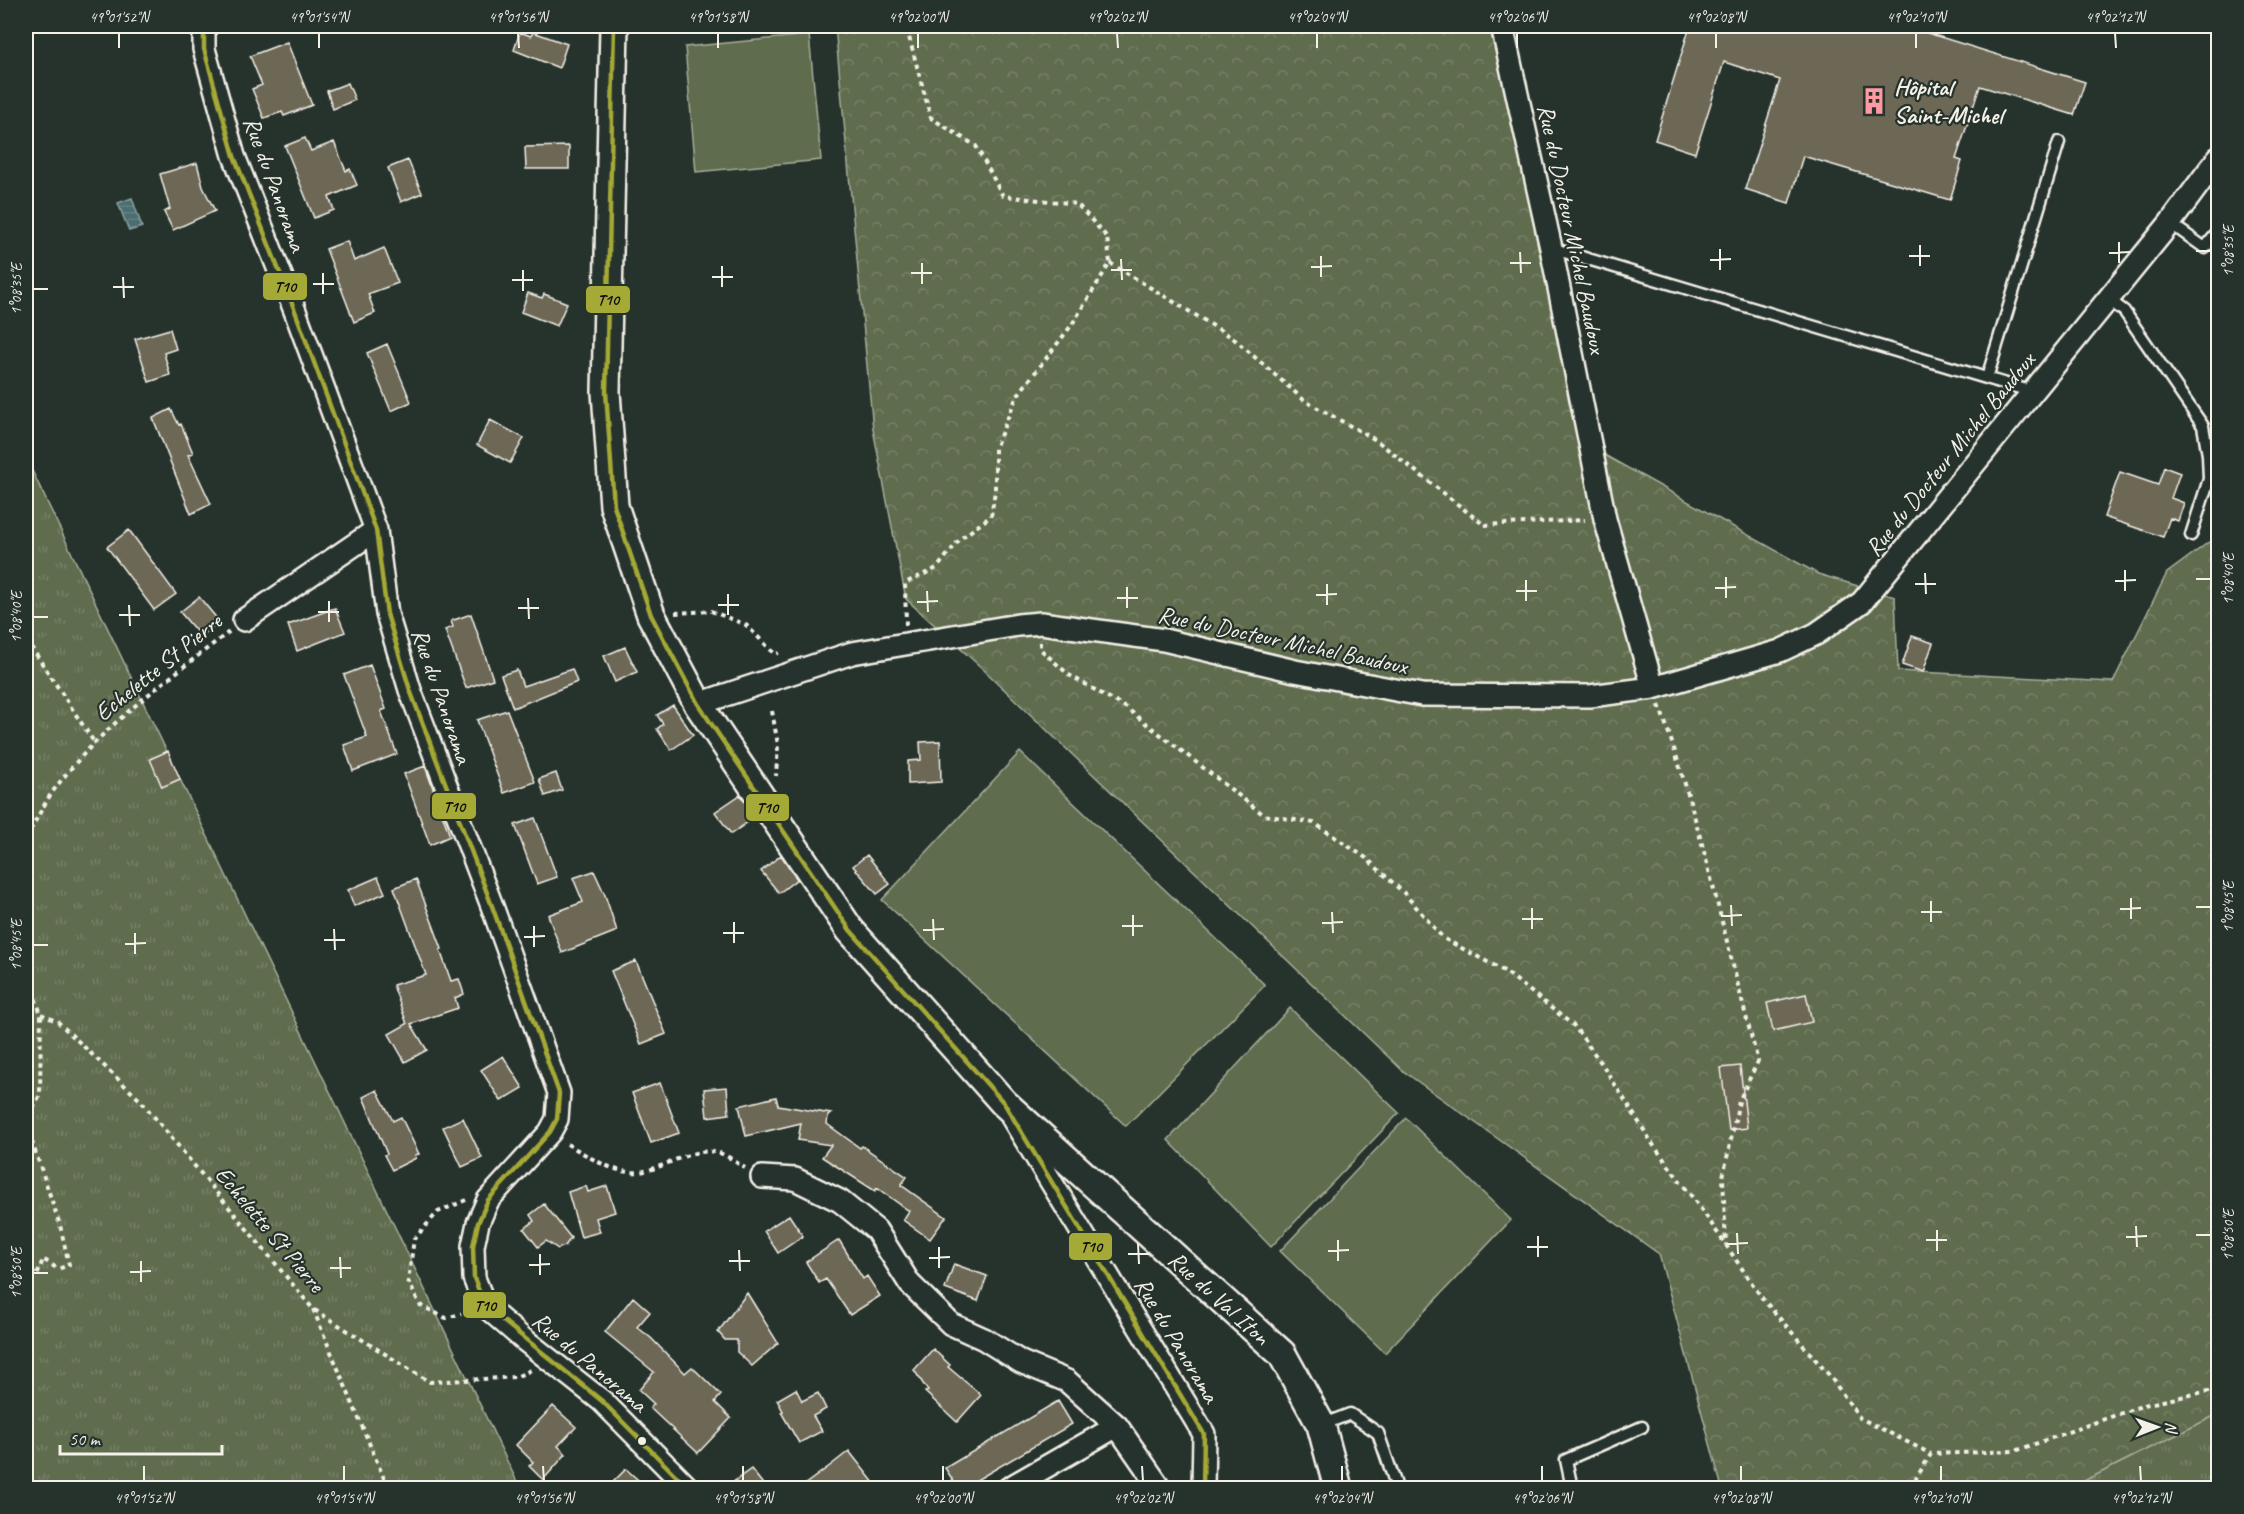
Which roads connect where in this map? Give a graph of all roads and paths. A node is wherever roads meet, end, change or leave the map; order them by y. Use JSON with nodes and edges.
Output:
{"nodes":[{"id":1,"x":204,"y":26,"type":"edge"},
{"id":2,"x":614,"y":26,"type":"edge"},
{"id":3,"x":906,"y":26,"type":"edge"},
{"id":4,"x":1502,"y":26,"type":"edge"},
{"id":5,"x":2059,"y":142,"type":"dead end"},
{"id":6,"x":2218,"y":158,"type":"edge"},
{"id":7,"x":2170,"y":223,"type":"junction"},
{"id":8,"x":2218,"y":232,"type":"edge"},
{"id":9,"x":1551,"y":248,"type":"junction"},
{"id":10,"x":1110,"y":262,"type":"junction"},
{"id":11,"x":2108,"y":299,"type":"junction"},
{"id":12,"x":1987,"y":378,"type":"junction"},
{"id":13,"x":2033,"y":392,"type":"junction"},
{"id":14,"x":1605,"y":519,"type":"junction"},
{"id":15,"x":376,"y":530,"type":"junction"},
{"id":16,"x":2191,"y":535,"type":"dead end"},
{"id":17,"x":651,"y":615,"type":"junction"},
{"id":18,"x":244,"y":620,"type":"joint"},
{"id":19,"x":1041,"y":623,"type":"junction"},
{"id":20,"x":26,"y":639,"type":"edge"},
{"id":21,"x":908,"y":644,"type":"junction"},
{"id":22,"x":786,"y":652,"type":"dead end"},
{"id":23,"x":1653,"y":688,"type":"junction"},
{"id":24,"x":698,"y":704,"type":"junction"},
{"id":25,"x":772,"y":711,"type":"dead end"},
{"id":26,"x":94,"y":742,"type":"junction"},
{"id":27,"x":765,"y":804,"type":"junction"},
{"id":28,"x":26,"y":838,"type":"edge"},
{"id":29,"x":26,"y":973,"type":"edge"},
{"id":30,"x":41,"y":1014,"type":"junction"},
{"id":31,"x":1004,"y":1103,"type":"junction"},
{"id":32,"x":26,"y":1122,"type":"edge"},
{"id":33,"x":548,"y":1134,"type":"junction"},
{"id":34,"x":762,"y":1177,"type":"joint"},
{"id":35,"x":488,"y":1200,"type":"junction"},
{"id":36,"x":1726,"y":1246,"type":"junction"},
{"id":37,"x":26,"y":1266,"type":"edge"},
{"id":38,"x":485,"y":1306,"type":"junction"},
{"id":39,"x":313,"y":1309,"type":"junction"},
{"id":40,"x":550,"y":1360,"type":"junction"},
{"id":41,"x":2218,"y":1389,"type":"edge"},
{"id":42,"x":1321,"y":1425,"type":"junction"},
{"id":43,"x":1117,"y":1426,"type":"junction"},
{"id":44,"x":1642,"y":1426,"type":"dead end"},
{"id":45,"x":1931,"y":1454,"type":"junction"},
{"id":46,"x":388,"y":1488,"type":"edge"},
{"id":47,"x":688,"y":1488,"type":"edge"},
{"id":48,"x":1009,"y":1488,"type":"edge"},
{"id":49,"x":1160,"y":1488,"type":"edge"},
{"id":50,"x":1203,"y":1488,"type":"edge"},
{"id":51,"x":1338,"y":1488,"type":"edge"},
{"id":52,"x":1397,"y":1488,"type":"edge"},
{"id":53,"x":1572,"y":1488,"type":"edge"},
{"id":54,"x":1910,"y":1488,"type":"edge"}],
"edges":[{"from":1,"to":15,"type":"street","name":"Rue du Panorama"},
{"from":2,"to":17,"type":"street","name":"Rue du Val Iton"},
{"from":3,"to":10,"type":"path"},
{"from":4,"to":9,"type":"street","name":"Rue du Docteur Michel Baudoux"},
{"from":5,"to":12,"type":"lane"},
{"from":6,"to":7,"type":"street","name":"Rue du Docteur Michel Baudoux"},
{"from":7,"to":8,"type":"lane"},
{"from":7,"to":11,"type":"street","name":"Rue du Docteur Michel Baudoux"},
{"from":9,"to":12,"type":"lane"},
{"from":9,"to":14,"type":"street","name":"Rue du Docteur Michel Baudoux"},
{"from":10,"to":14,"type":"path"},
{"from":10,"to":21,"type":"path"},
{"from":11,"to":13,"type":"street","name":"Rue du Docteur Michel Baudoux"},
{"from":11,"to":16,"type":"lane"},
{"from":12,"to":13,"type":"lane"},
{"from":13,"to":23,"type":"street","name":"Rue du Docteur Michel Baudoux"},
{"from":14,"to":23,"type":"street","name":"Rue du Docteur Michel Baudoux"},
{"from":15,"to":18,"type":"street"},
{"from":15,"to":33,"type":"street","name":"Rue du Panorama"},
{"from":17,"to":22,"type":"path"},
{"from":17,"to":24,"type":"street","name":"Rue du Val Iton"},
{"from":18,"to":26,"type":"path","name":"Echelette St Pierre"},
{"from":19,"to":21,"type":"street","name":"Rue du Docteur Michel Baudoux"},
{"from":19,"to":23,"type":"street","name":"Rue du Docteur Michel Baudoux"},
{"from":19,"to":36,"type":"path"},
{"from":20,"to":26,"type":"path","name":"Echelette St Pierre"},
{"from":21,"to":24,"type":"street","name":"Rue du Docteur Michel Baudoux"},
{"from":23,"to":36,"type":"path"},
{"from":24,"to":27,"type":"street","name":"Rue du Val Iton"},
{"from":25,"to":27,"type":"path"},
{"from":26,"to":28,"type":"path","name":"Echelette St Pierre"},
{"from":27,"to":31,"type":"street","name":"Rue du Val Iton"},
{"from":29,"to":30,"type":"path"},
{"from":30,"to":32,"type":"path"},
{"from":30,"to":39,"type":"path","name":"Echelette St Pierre"},
{"from":31,"to":42,"type":"street","name":"Rue du Val Iton"},
{"from":31,"to":50,"type":"street","name":"Rue du Panorama"},
{"from":32,"to":37,"type":"path"},
{"from":33,"to":34,"type":"path"},
{"from":33,"to":35,"type":"street","name":"Rue du Panorama"},
{"from":34,"to":43,"type":"street"},
{"from":35,"to":38,"type":"street","name":"Rue du Panorama"},
{"from":35,"to":38,"type":"path"},
{"from":36,"to":45,"type":"path"},
{"from":38,"to":40,"type":"street","name":"Rue du Panorama"},
{"from":39,"to":40,"type":"path","name":"Echelette St Pierre"},
{"from":39,"to":46,"type":"path"},
{"from":40,"to":47,"type":"street","name":"Rue du Panorama"},
{"from":41,"to":45,"type":"path"},
{"from":42,"to":51,"type":"street","name":"Rue du Val Iton"},
{"from":42,"to":52,"type":"lane"},
{"from":43,"to":48,"type":"street"},
{"from":43,"to":49,"type":"street"},
{"from":44,"to":53,"type":"lane"},
{"from":45,"to":54,"type":"path"}]}
